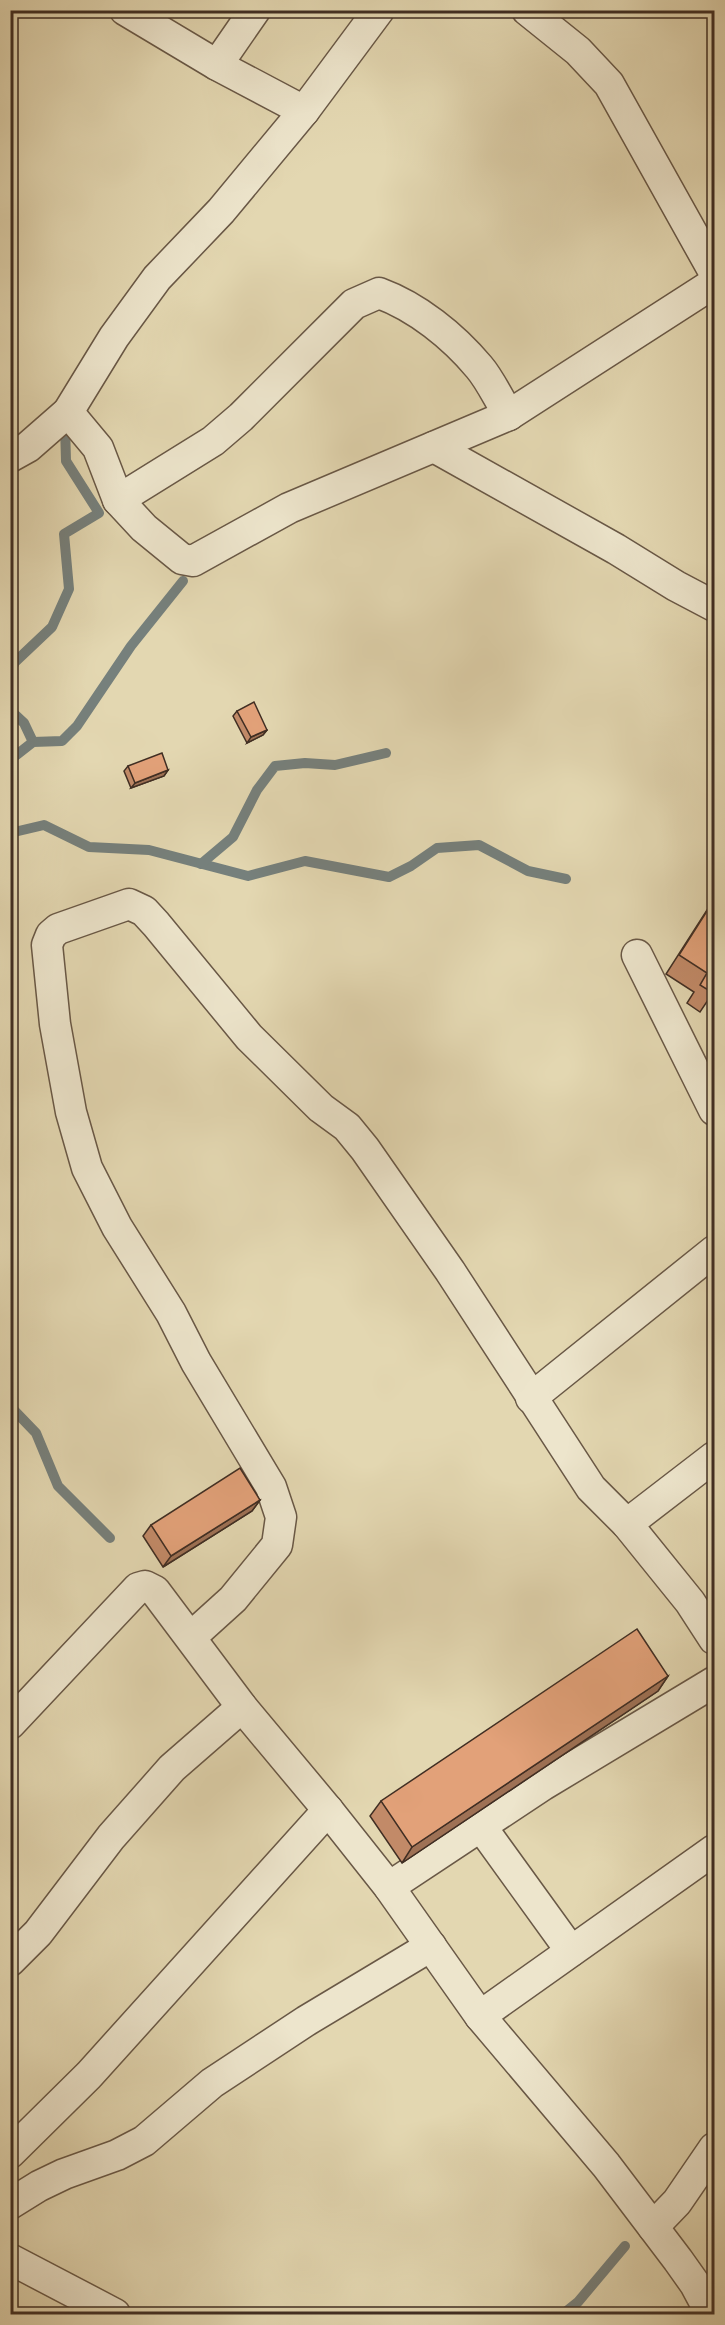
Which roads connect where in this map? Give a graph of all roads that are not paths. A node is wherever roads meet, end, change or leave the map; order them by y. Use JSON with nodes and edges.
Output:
{"nodes":[{"id":1,"x":125,"y":10,"type":"edge"},
{"id":2,"x":255,"y":10,"type":"edge"},
{"id":3,"x":379,"y":10,"type":"edge"},
{"id":4,"x":527,"y":10,"type":"edge"},
{"id":5,"x":217,"y":66,"type":"junction"},
{"id":6,"x":304,"y":111,"type":"junction"},
{"id":7,"x":714,"y":272,"type":"edge"},
{"id":8,"x":714,"y":283,"type":"edge"},
{"id":9,"x":68,"y":412,"type":"junction"},
{"id":10,"x":509,"y":415,"type":"junction"},
{"id":11,"x":434,"y":447,"type":"junction"},
{"id":12,"x":10,"y":457,"type":"edge"},
{"id":13,"x":118,"y":500,"type":"junction"},
{"id":14,"x":714,"y":606,"type":"edge"},
{"id":15,"x":637,"y":955,"type":"dead end"},
{"id":16,"x":714,"y":1110,"type":"edge"},
{"id":17,"x":714,"y":1251,"type":"edge"},
{"id":18,"x":531,"y":1398,"type":"junction"},
{"id":19,"x":714,"y":1457,"type":"edge"},
{"id":20,"x":627,"y":1524,"type":"junction"},
{"id":21,"x":191,"y":1637,"type":"junction"},
{"id":22,"x":714,"y":1639,"type":"edge"},
{"id":23,"x":714,"y":1682,"type":"edge"},
{"id":24,"x":242,"y":1707,"type":"junction"},
{"id":25,"x":10,"y":1724,"type":"edge"},
{"id":26,"x":328,"y":1810,"type":"junction"},
{"id":27,"x":480,"y":1826,"type":"junction"},
{"id":28,"x":714,"y":1850,"type":"edge"},
{"id":29,"x":389,"y":1887,"type":"junction"},
{"id":30,"x":430,"y":1946,"type":"junction"},
{"id":31,"x":572,"y":1951,"type":"junction"},
{"id":32,"x":10,"y":1960,"type":"edge"},
{"id":33,"x":480,"y":2016,"type":"junction"},
{"id":34,"x":714,"y":2148,"type":"edge"},
{"id":35,"x":10,"y":2153,"type":"edge"},
{"id":36,"x":10,"y":2204,"type":"edge"},
{"id":37,"x":653,"y":2227,"type":"junction"},
{"id":38,"x":10,"y":2259,"type":"edge"},
{"id":39,"x":115,"y":2314,"type":"edge"},
{"id":40,"x":711,"y":2314,"type":"edge"}],
"edges":[{"from":1,"to":5,"type":"street"},
{"from":2,"to":5,"type":"street"},
{"from":3,"to":6,"type":"street"},
{"from":4,"to":7,"type":"street"},
{"from":5,"to":6,"type":"street"},
{"from":6,"to":9,"type":"street"},
{"from":8,"to":10,"type":"street"},
{"from":9,"to":12,"type":"street"},
{"from":9,"to":13,"type":"street"},
{"from":10,"to":11,"type":"street"},
{"from":10,"to":13,"type":"street"},
{"from":11,"to":13,"type":"street"},
{"from":11,"to":14,"type":"street"},
{"from":15,"to":16,"type":"street"},
{"from":17,"to":18,"type":"street"},
{"from":18,"to":20,"type":"street"},
{"from":18,"to":21,"type":"street"},
{"from":19,"to":20,"type":"street"},
{"from":20,"to":22,"type":"street"},
{"from":21,"to":24,"type":"street"},
{"from":21,"to":25,"type":"street"},
{"from":23,"to":27,"type":"street"},
{"from":24,"to":26,"type":"street"},
{"from":24,"to":32,"type":"street"},
{"from":26,"to":29,"type":"street"},
{"from":26,"to":35,"type":"street"},
{"from":27,"to":29,"type":"street"},
{"from":27,"to":31,"type":"street"},
{"from":28,"to":31,"type":"street"},
{"from":29,"to":30,"type":"street"},
{"from":30,"to":33,"type":"street"},
{"from":30,"to":36,"type":"street"},
{"from":31,"to":33,"type":"street"},
{"from":33,"to":37,"type":"street"},
{"from":34,"to":37,"type":"street"},
{"from":37,"to":40,"type":"street"},
{"from":38,"to":39,"type":"street"}]}
